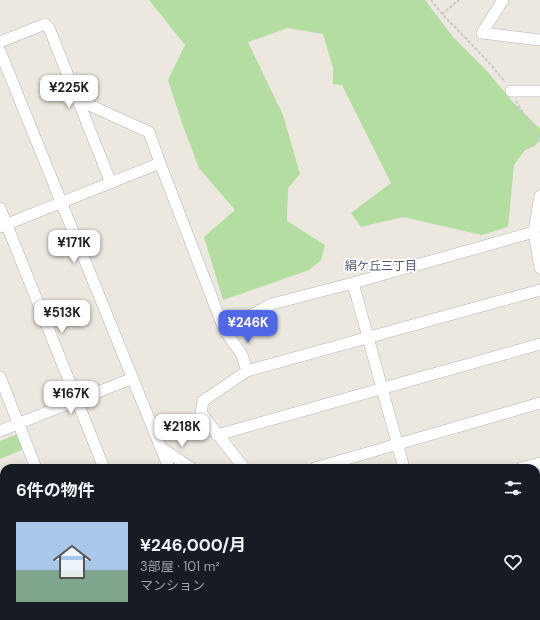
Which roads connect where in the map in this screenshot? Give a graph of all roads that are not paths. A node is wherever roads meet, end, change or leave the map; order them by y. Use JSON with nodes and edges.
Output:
{"nodes":[{"id":1,"x":503,"y":0,"type":"edge"},
{"id":2,"x":45,"y":24,"type":"junction"},
{"id":3,"x":540,"y":40,"type":"edge"},
{"id":4,"x":0,"y":42,"type":"edge"},
{"id":5,"x":0,"y":51,"type":"edge"},
{"id":6,"x":511,"y":91,"type":"road end"},
{"id":7,"x":540,"y":91,"type":"edge"},
{"id":8,"x":78,"y":100,"type":"junction"},
{"id":9,"x":160,"y":163,"type":"junction"},
{"id":10,"x":111,"y":183,"type":"junction"},
{"id":11,"x":540,"y":196,"type":"edge"},
{"id":12,"x":61,"y":202,"type":"junction"},
{"id":13,"x":0,"y":208,"type":"edge"},
{"id":14,"x":3,"y":225,"type":"edge"},
{"id":15,"x":534,"y":232,"type":"junction"},
{"id":16,"x":540,"y":268,"type":"edge"},
{"id":17,"x":353,"y":283,"type":"junction"},
{"id":18,"x":540,"y":290,"type":"edge"},
{"id":19,"x":224,"y":329,"type":"junction"},
{"id":20,"x":368,"y":337,"type":"junction"},
{"id":21,"x":540,"y":344,"type":"edge"},
{"id":22,"x":247,"y":371,"type":"junction"},
{"id":23,"x":0,"y":377,"type":"edge"},
{"id":24,"x":133,"y":378,"type":"junction"},
{"id":25,"x":382,"y":388,"type":"junction"},
{"id":26,"x":77,"y":400,"type":"junction"},
{"id":27,"x":540,"y":403,"type":"edge"},
{"id":28,"x":18,"y":424,"type":"junction"},
{"id":29,"x":0,"y":431,"type":"edge"},
{"id":30,"x":217,"y":435,"type":"junction"},
{"id":31,"x":397,"y":444,"type":"junction"},
{"id":32,"x":160,"y":446,"type":"junction"},
{"id":33,"x":34,"y":464,"type":"edge"},
{"id":34,"x":102,"y":464,"type":"edge"},
{"id":35,"x":167,"y":464,"type":"edge"},
{"id":36,"x":185,"y":464,"type":"edge"},
{"id":37,"x":241,"y":464,"type":"edge"},
{"id":38,"x":329,"y":464,"type":"edge"},
{"id":39,"x":403,"y":464,"type":"edge"}],
"edges":[{"from":1,"to":3,"type":"street"},
{"from":2,"to":4,"type":"street"},
{"from":2,"to":8,"type":"street"},
{"from":2,"to":10,"type":"street"},
{"from":5,"to":12,"type":"street"},
{"from":6,"to":7,"type":"street"},
{"from":8,"to":9,"type":"street"},
{"from":8,"to":10,"type":"street"},
{"from":9,"to":10,"type":"street"},
{"from":9,"to":19,"type":"street"},
{"from":10,"to":12,"type":"street"},
{"from":11,"to":15,"type":"street"},
{"from":12,"to":14,"type":"street"},
{"from":12,"to":24,"type":"street"},
{"from":13,"to":14,"type":"street"},
{"from":14,"to":26,"type":"street"},
{"from":15,"to":16,"type":"street"},
{"from":15,"to":17,"type":"street"},
{"from":17,"to":19,"type":"street"},
{"from":17,"to":20,"type":"street"},
{"from":18,"to":20,"type":"street"},
{"from":19,"to":22,"type":"street"},
{"from":20,"to":22,"type":"street"},
{"from":20,"to":25,"type":"street"},
{"from":21,"to":25,"type":"street"},
{"from":22,"to":30,"type":"street"},
{"from":23,"to":28,"type":"street"},
{"from":24,"to":26,"type":"street"},
{"from":24,"to":32,"type":"street"},
{"from":25,"to":30,"type":"street"},
{"from":25,"to":31,"type":"street"},
{"from":26,"to":28,"type":"street"},
{"from":26,"to":34,"type":"street"},
{"from":27,"to":31,"type":"street"},
{"from":28,"to":29,"type":"street"},
{"from":28,"to":33,"type":"street"},
{"from":30,"to":37,"type":"street"},
{"from":31,"to":38,"type":"street"},
{"from":31,"to":39,"type":"street"},
{"from":32,"to":35,"type":"street"},
{"from":32,"to":36,"type":"street"}]}
